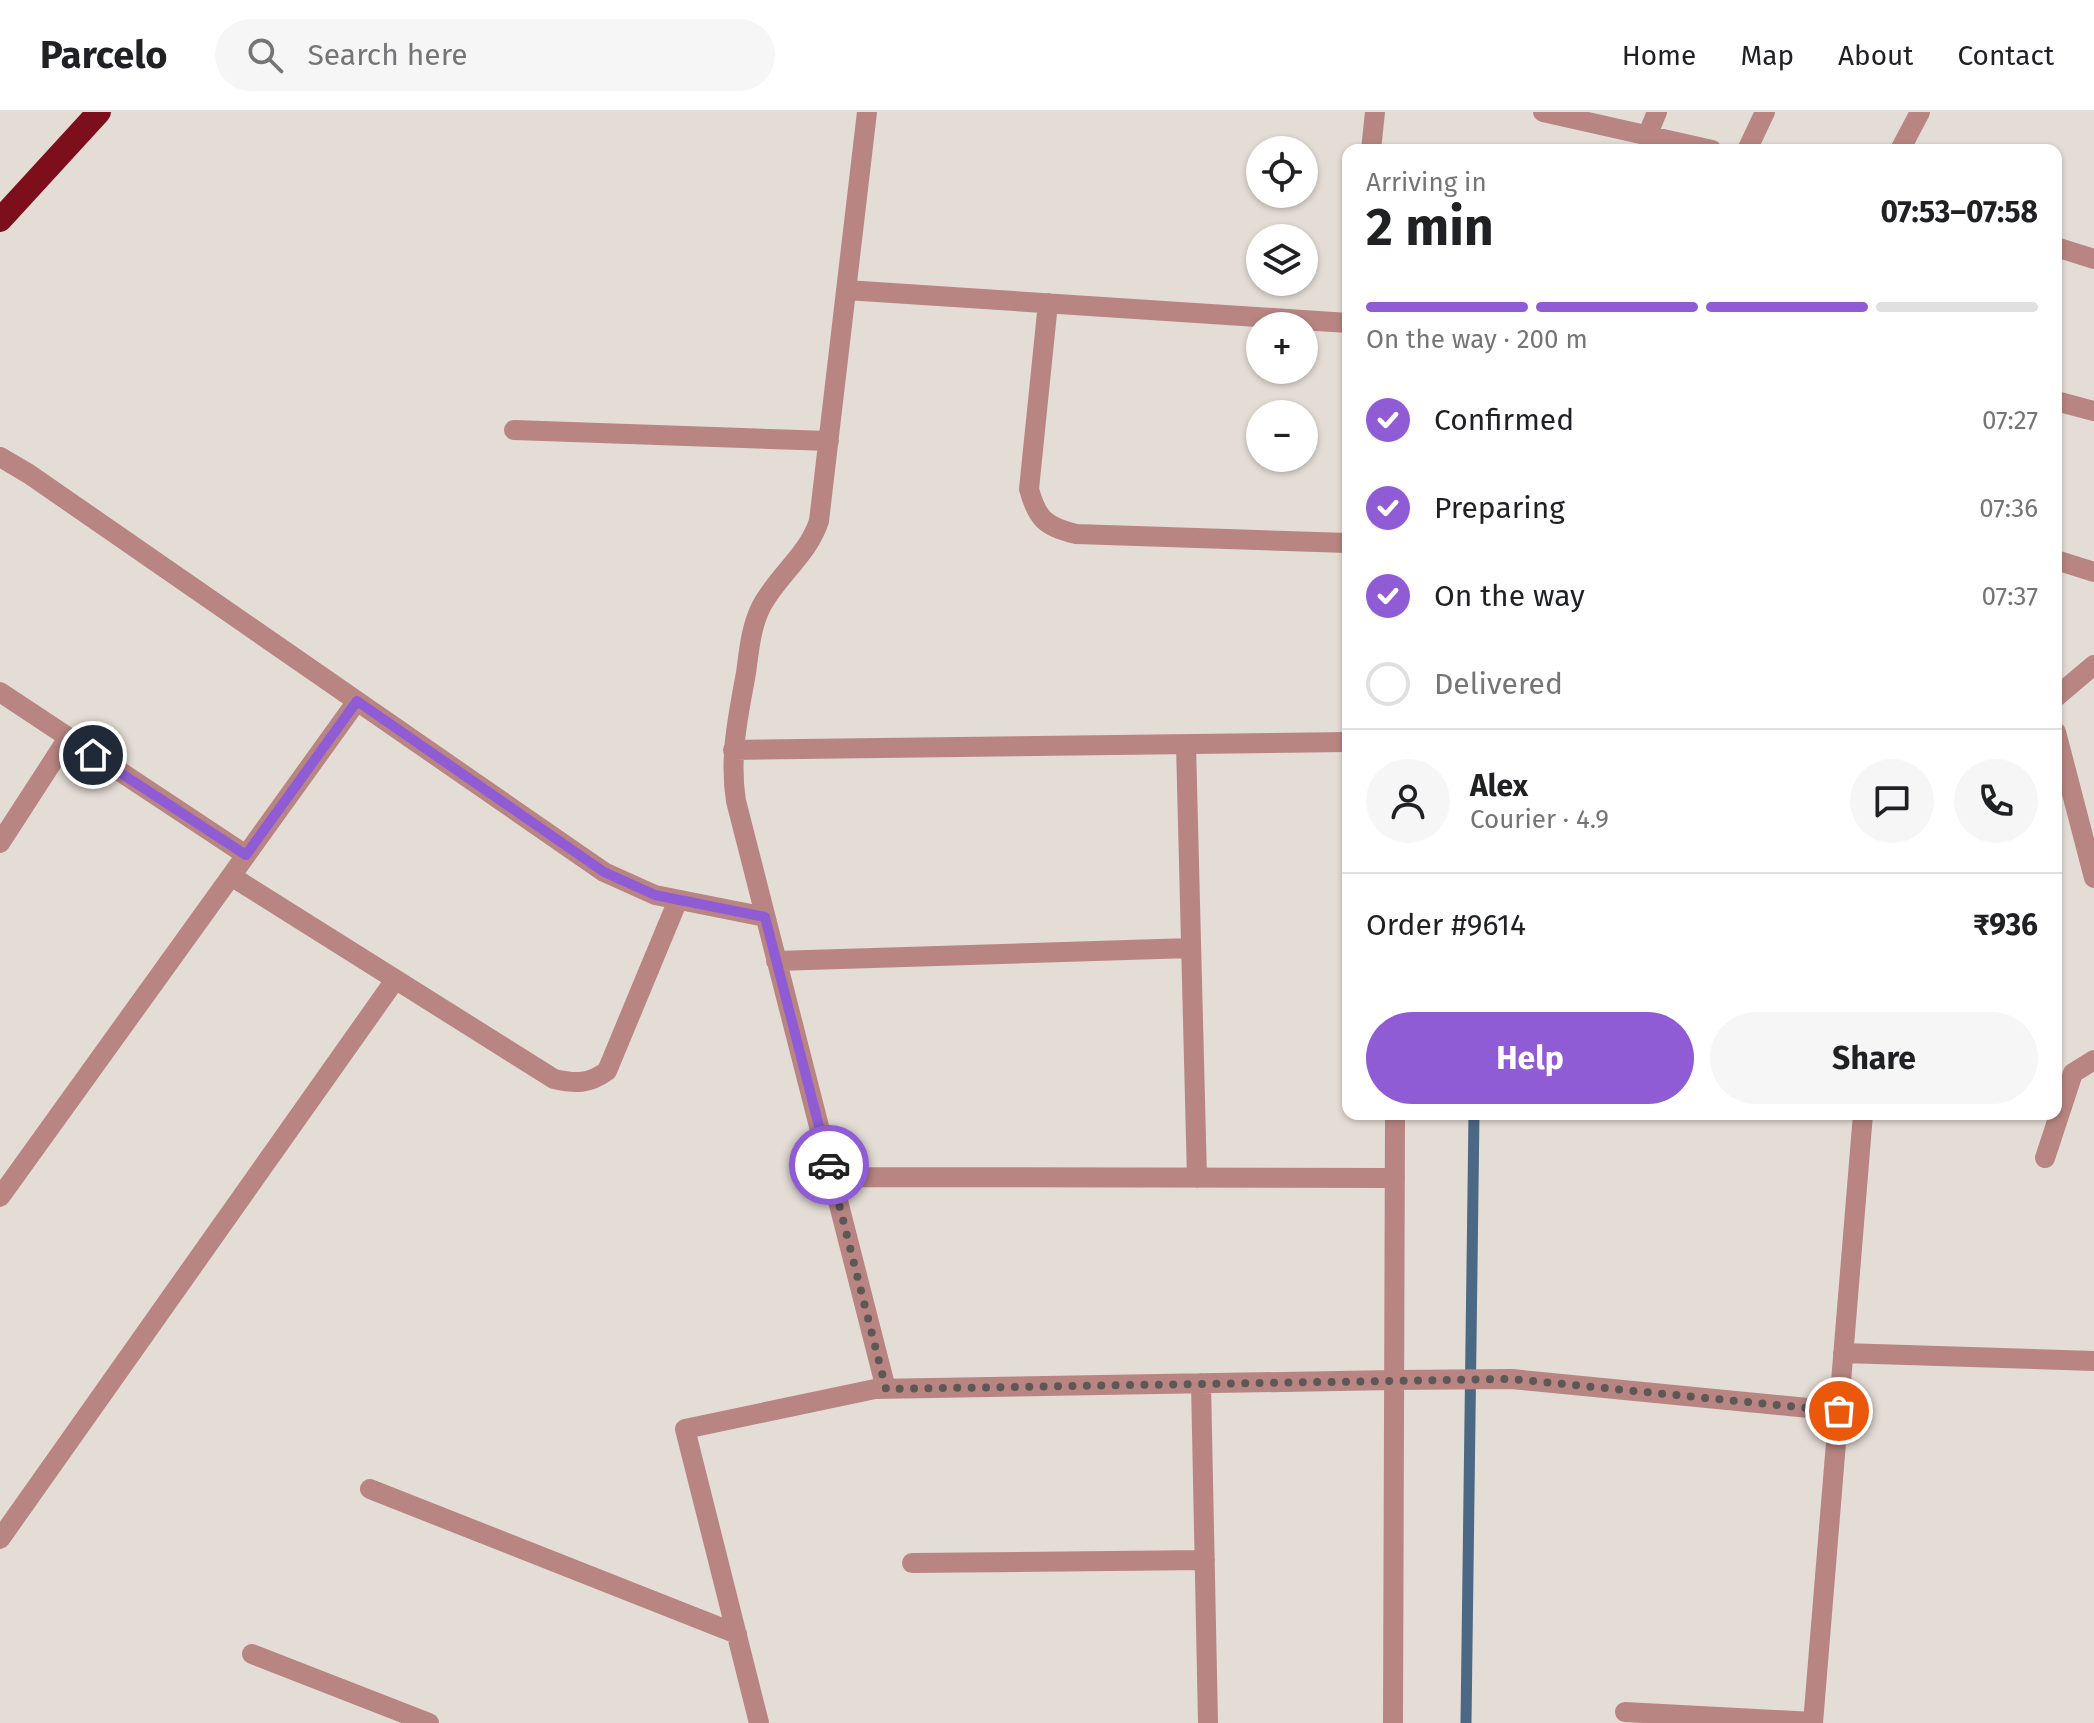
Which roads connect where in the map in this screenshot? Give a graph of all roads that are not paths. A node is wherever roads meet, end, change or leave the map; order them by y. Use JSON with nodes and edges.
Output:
{"nodes":[{"id":1,"x":99,"y":112,"type":"edge"},
{"id":2,"x":867,"y":112,"type":"edge"},
{"id":3,"x":1375,"y":112,"type":"edge"},
{"id":4,"x":1543,"y":112,"type":"edge"},
{"id":5,"x":1657,"y":112,"type":"edge"},
{"id":6,"x":1765,"y":112,"type":"edge"},
{"id":7,"x":1920,"y":112,"type":"edge"},
{"id":8,"x":1647,"y":136,"type":"junction"},
{"id":9,"x":1372,"y":144,"type":"edge"},
{"id":10,"x":1684,"y":144,"type":"edge"},
{"id":11,"x":1750,"y":144,"type":"edge"},
{"id":12,"x":1903,"y":144,"type":"edge"},
{"id":13,"x":0,"y":220,"type":"edge"},
{"id":14,"x":2062,"y":249,"type":"edge"},
{"id":15,"x":2094,"y":259,"type":"edge"},
{"id":16,"x":846,"y":290,"type":"junction"},
{"id":17,"x":1048,"y":303,"type":"junction"},
{"id":18,"x":1342,"y":323,"type":"edge"},
{"id":19,"x":2062,"y":403,"type":"edge"},
{"id":20,"x":2094,"y":411,"type":"edge"},
{"id":21,"x":514,"y":430,"type":"dead end"},
{"id":22,"x":829,"y":441,"type":"junction"},
{"id":23,"x":0,"y":457,"type":"edge"},
{"id":24,"x":1342,"y":543,"type":"edge"},
{"id":25,"x":2062,"y":562,"type":"edge"},
{"id":26,"x":2094,"y":572,"type":"edge"},
{"id":27,"x":2094,"y":665,"type":"edge"},
{"id":28,"x":0,"y":692,"type":"edge"},
{"id":29,"x":2062,"y":692,"type":"edge"},
{"id":30,"x":357,"y":701,"type":"junction"},
{"id":31,"x":68,"y":738,"type":"junction"},
{"id":32,"x":1342,"y":742,"type":"edge"},
{"id":33,"x":1186,"y":745,"type":"junction"},
{"id":34,"x":733,"y":750,"type":"junction"},
{"id":35,"x":2062,"y":755,"type":"edge"},
{"id":36,"x":0,"y":843,"type":"edge"},
{"id":37,"x":246,"y":855,"type":"junction"},
{"id":38,"x":231,"y":876,"type":"junction"},
{"id":39,"x":2094,"y":878,"type":"edge"},
{"id":40,"x":678,"y":900,"type":"junction"},
{"id":41,"x":765,"y":917,"type":"junction"},
{"id":42,"x":1191,"y":948,"type":"junction"},
{"id":43,"x":776,"y":961,"type":"junction"},
{"id":44,"x":395,"y":980,"type":"junction"},
{"id":45,"x":2094,"y":1060,"type":"edge"},
{"id":46,"x":2062,"y":1106,"type":"edge"},
{"id":47,"x":1395,"y":1120,"type":"edge"},
{"id":48,"x":1862,"y":1120,"type":"edge"},
{"id":49,"x":2058,"y":1120,"type":"edge"},
{"id":50,"x":2045,"y":1158,"type":"dead end"},
{"id":51,"x":832,"y":1177,"type":"junction"},
{"id":52,"x":1197,"y":1178,"type":"junction"},
{"id":53,"x":1395,"y":1178,"type":"junction"},
{"id":54,"x":0,"y":1197,"type":"edge"},
{"id":55,"x":1843,"y":1353,"type":"junction"},
{"id":56,"x":2094,"y":1361,"type":"edge"},
{"id":57,"x":1393,"y":1380,"type":"junction"},
{"id":58,"x":1201,"y":1383,"type":"junction"},
{"id":59,"x":886,"y":1389,"type":"junction"},
{"id":60,"x":1839,"y":1411,"type":"junction"},
{"id":61,"x":370,"y":1489,"type":"dead end"},
{"id":62,"x":0,"y":1539,"type":"edge"},
{"id":63,"x":1205,"y":1560,"type":"junction"},
{"id":64,"x":912,"y":1563,"type":"dead end"},
{"id":65,"x":737,"y":1634,"type":"junction"},
{"id":66,"x":252,"y":1654,"type":"dead end"},
{"id":67,"x":1625,"y":1712,"type":"dead end"},
{"id":68,"x":429,"y":1723,"type":"edge"},
{"id":69,"x":759,"y":1723,"type":"edge"},
{"id":70,"x":1208,"y":1723,"type":"edge"},
{"id":71,"x":1393,"y":1723,"type":"edge"},
{"id":72,"x":1813,"y":1723,"type":"edge"}],
"edges":[{"from":1,"to":13,"type":"highway"},
{"from":2,"to":16,"type":"street"},
{"from":3,"to":9,"type":"street"},
{"from":4,"to":8,"type":"street"},
{"from":5,"to":8,"type":"street"},
{"from":6,"to":11,"type":"street"},
{"from":7,"to":12,"type":"street"},
{"from":8,"to":10,"type":"street"},
{"from":14,"to":15,"type":"street"},
{"from":16,"to":17,"type":"street"},
{"from":16,"to":22,"type":"street"},
{"from":17,"to":18,"type":"street"},
{"from":17,"to":24,"type":"street"},
{"from":19,"to":20,"type":"street"},
{"from":21,"to":22,"type":"street"},
{"from":22,"to":34,"type":"street"},
{"from":23,"to":30,"type":"street"},
{"from":25,"to":26,"type":"street"},
{"from":27,"to":29,"type":"street"},
{"from":28,"to":31,"type":"street"},
{"from":30,"to":37,"type":"street"},
{"from":30,"to":40,"type":"street"},
{"from":31,"to":36,"type":"street"},
{"from":31,"to":37,"type":"street"},
{"from":32,"to":33,"type":"street"},
{"from":33,"to":34,"type":"street"},
{"from":33,"to":42,"type":"street"},
{"from":34,"to":41,"type":"street"},
{"from":35,"to":39,"type":"street"},
{"from":37,"to":38,"type":"street"},
{"from":38,"to":44,"type":"street"},
{"from":38,"to":54,"type":"street"},
{"from":40,"to":41,"type":"street"},
{"from":40,"to":44,"type":"street"},
{"from":41,"to":43,"type":"street"},
{"from":42,"to":43,"type":"street"},
{"from":42,"to":52,"type":"street"},
{"from":43,"to":51,"type":"street"},
{"from":44,"to":62,"type":"street"},
{"from":45,"to":46,"type":"street"},
{"from":47,"to":53,"type":"street"},
{"from":48,"to":55,"type":"street"},
{"from":49,"to":50,"type":"street"},
{"from":51,"to":52,"type":"street"},
{"from":51,"to":59,"type":"street"},
{"from":52,"to":53,"type":"street"},
{"from":53,"to":57,"type":"street"},
{"from":55,"to":56,"type":"street"},
{"from":55,"to":60,"type":"street"},
{"from":57,"to":58,"type":"street"},
{"from":57,"to":60,"type":"street"},
{"from":57,"to":71,"type":"street"},
{"from":58,"to":59,"type":"street"},
{"from":58,"to":63,"type":"street"},
{"from":59,"to":65,"type":"street"},
{"from":60,"to":72,"type":"street"},
{"from":61,"to":65,"type":"street"},
{"from":63,"to":64,"type":"street"},
{"from":63,"to":70,"type":"street"},
{"from":65,"to":69,"type":"street"},
{"from":66,"to":68,"type":"street"},
{"from":67,"to":72,"type":"street"}]}
